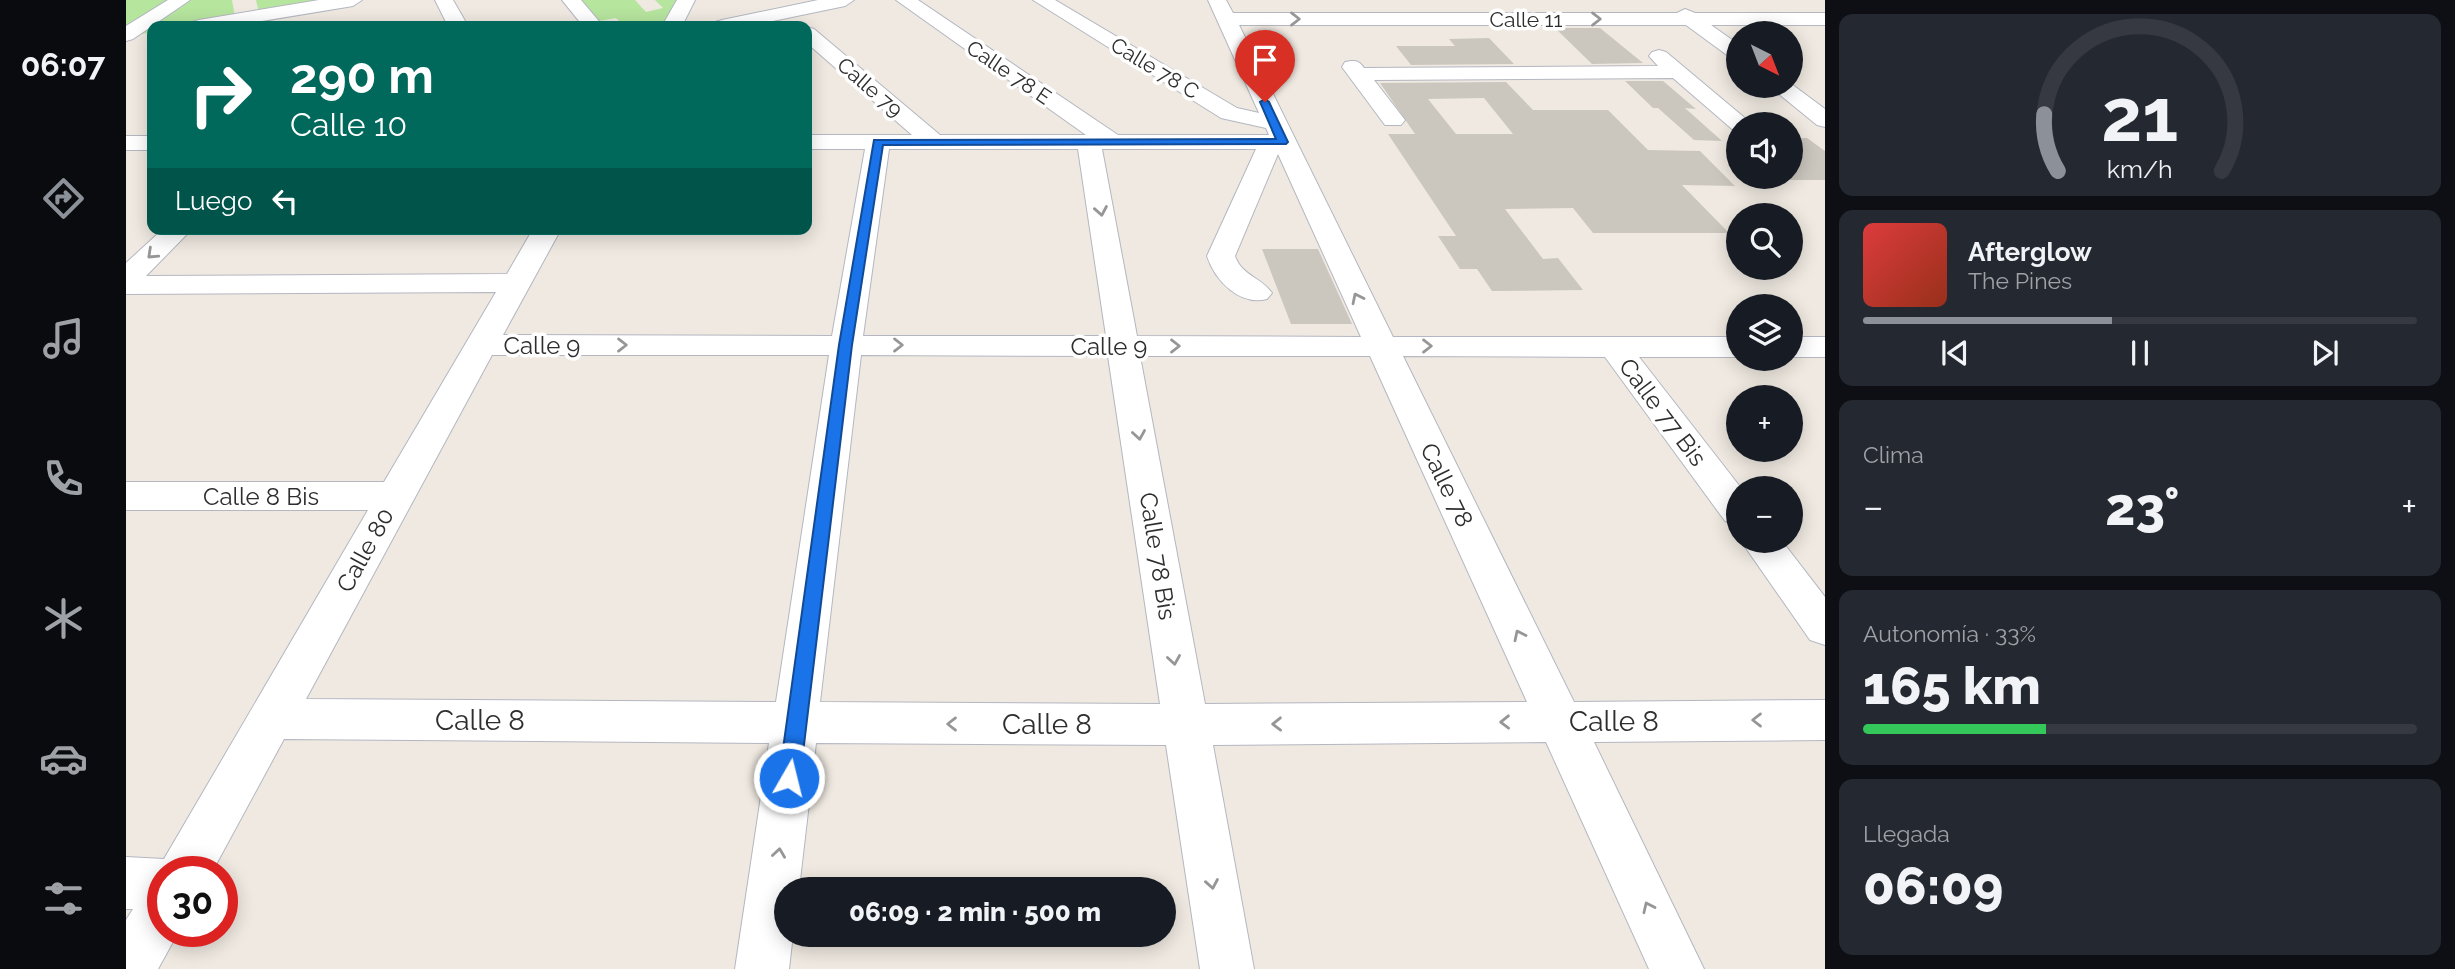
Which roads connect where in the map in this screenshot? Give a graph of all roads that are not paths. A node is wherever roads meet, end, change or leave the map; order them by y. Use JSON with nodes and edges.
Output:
{"nodes":[{"id":1,"x":181,"y":0,"type":"edge"},
{"id":2,"x":353,"y":0,"type":"edge"},
{"id":3,"x":444,"y":0,"type":"edge"},
{"id":4,"x":571,"y":0,"type":"edge"},
{"id":5,"x":686,"y":0,"type":"edge"},
{"id":6,"x":845,"y":0,"type":"edge"},
{"id":7,"x":905,"y":0,"type":"edge"},
{"id":8,"x":1042,"y":0,"type":"edge"},
{"id":9,"x":1217,"y":0,"type":"edge"},
{"id":10,"x":1451,"y":0,"type":"edge"},
{"id":11,"x":1665,"y":0,"type":"edge"},
{"id":12,"x":326,"y":5,"type":"junction"},
{"id":13,"x":1227,"y":19,"type":"junction"},
{"id":14,"x":1468,"y":19,"type":"junction"},
{"id":15,"x":1691,"y":19,"type":"junction"},
{"id":16,"x":1825,"y":19,"type":"edge"},
{"id":17,"x":791,"y":20,"type":"edge"},
{"id":18,"x":150,"y":21,"type":"edge"},
{"id":19,"x":229,"y":21,"type":"edge"},
{"id":20,"x":331,"y":21,"type":"edge"},
{"id":21,"x":455,"y":21,"type":"edge"},
{"id":22,"x":589,"y":21,"type":"edge"},
{"id":23,"x":675,"y":21,"type":"edge"},
{"id":24,"x":147,"y":23,"type":"edge"},
{"id":25,"x":147,"y":35,"type":"edge"},
{"id":26,"x":126,"y":37,"type":"edge"},
{"id":27,"x":812,"y":37,"type":"edge"},
{"id":28,"x":1726,"y":45,"type":"edge"},
{"id":29,"x":1656,"y":53,"type":"dead end"},
{"id":30,"x":1678,"y":72,"type":"junction"},
{"id":31,"x":1796,"y":98,"type":"edge"},
{"id":32,"x":1726,"y":112,"type":"edge"},
{"id":33,"x":1393,"y":120,"type":"dead end"},
{"id":34,"x":1825,"y":120,"type":"edge"},
{"id":35,"x":1276,"y":135,"type":"junction"},
{"id":36,"x":933,"y":141,"type":"junction"},
{"id":37,"x":812,"y":142,"type":"edge"},
{"id":38,"x":878,"y":142,"type":"junction"},
{"id":39,"x":126,"y":143,"type":"edge"},
{"id":40,"x":147,"y":143,"type":"edge"},
{"id":41,"x":1102,"y":144,"type":"junction"},
{"id":42,"x":173,"y":235,"type":"edge"},
{"id":43,"x":544,"y":235,"type":"edge"},
{"id":44,"x":126,"y":279,"type":"edge"},
{"id":45,"x":516,"y":283,"type":"junction"},
{"id":46,"x":126,"y":285,"type":"edge"},
{"id":47,"x":1257,"y":293,"type":"dead end"},
{"id":48,"x":480,"y":345,"type":"junction"},
{"id":49,"x":846,"y":345,"type":"junction"},
{"id":50,"x":1380,"y":345,"type":"junction"},
{"id":51,"x":1125,"y":346,"type":"junction"},
{"id":52,"x":1614,"y":346,"type":"junction"},
{"id":53,"x":1726,"y":347,"type":"edge"},
{"id":54,"x":1803,"y":347,"type":"edge"},
{"id":55,"x":1825,"y":347,"type":"edge"},
{"id":56,"x":1726,"y":495,"type":"edge"},
{"id":57,"x":126,"y":496,"type":"edge"},
{"id":58,"x":396,"y":496,"type":"junction"},
{"id":59,"x":1769,"y":553,"type":"edge"},
{"id":60,"x":1825,"y":628,"type":"edge"},
{"id":61,"x":270,"y":719,"type":"junction"},
{"id":62,"x":1825,"y":720,"type":"edge"},
{"id":63,"x":1560,"y":721,"type":"junction"},
{"id":64,"x":797,"y":723,"type":"junction"},
{"id":65,"x":1185,"y":725,"type":"junction"},
{"id":66,"x":193,"y":856,"type":"edge"},
{"id":67,"x":126,"y":883,"type":"edge"},
{"id":68,"x":147,"y":884,"type":"edge"},
{"id":69,"x":147,"y":936,"type":"edge"},
{"id":70,"x":128,"y":969,"type":"edge"},
{"id":71,"x":762,"y":969,"type":"edge"},
{"id":72,"x":1227,"y":969,"type":"edge"},
{"id":73,"x":1677,"y":969,"type":"edge"}],
"edges":[{"from":1,"to":18,"type":"street"},
{"from":2,"to":12,"type":"street"},
{"from":3,"to":21,"type":"street"},
{"from":4,"to":22,"type":"street"},
{"from":5,"to":23,"type":"street"},
{"from":6,"to":17,"type":"street"},
{"from":7,"to":41,"type":"street","name":"Calle 78 E"},
{"from":8,"to":35,"type":"street","name":"Calle 78 C"},
{"from":9,"to":13,"type":"street","name":"Calle 78"},
{"from":10,"to":14,"type":"street"},
{"from":11,"to":15,"type":"street"},
{"from":12,"to":19,"type":"street"},
{"from":12,"to":20,"type":"street"},
{"from":13,"to":14,"type":"street","name":"Calle 11","one_way":true},
{"from":13,"to":35,"type":"street","name":"Calle 78"},
{"from":14,"to":15,"type":"street","name":"Calle 11","one_way":true},
{"from":15,"to":16,"type":"street","name":"Calle 11"},
{"from":15,"to":28,"type":"street"},
{"from":24,"to":26,"type":"street"},
{"from":25,"to":26,"type":"street"},
{"from":27,"to":36,"type":"street","name":"Calle 79"},
{"from":29,"to":30,"type":"street"},
{"from":30,"to":32,"type":"street"},
{"from":30,"to":33,"type":"street"},
{"from":31,"to":34,"type":"street"},
{"from":35,"to":41,"type":"street"},
{"from":35,"to":47,"type":"street"},
{"from":50,"to":35,"type":"street","name":"Calle 78","one_way":true},
{"from":36,"to":38,"type":"street"},
{"from":36,"to":41,"type":"street"},
{"from":37,"to":38,"type":"street"},
{"from":38,"to":49,"type":"street","name":"Calle 79"},
{"from":39,"to":40,"type":"street"},
{"from":41,"to":51,"type":"street","name":"Calle 78 Bis","one_way":true},
{"from":42,"to":44,"type":"street","one_way":true},
{"from":43,"to":45,"type":"street","name":"Calle 80"},
{"from":45,"to":46,"type":"street"},
{"from":45,"to":48,"type":"street","name":"Calle 80"},
{"from":48,"to":49,"type":"street","name":"Calle 9","one_way":true},
{"from":48,"to":58,"type":"street","name":"Calle 80"},
{"from":49,"to":51,"type":"street","name":"Calle 9","one_way":true},
{"from":49,"to":64,"type":"street","name":"Calle 79"},
{"from":51,"to":50,"type":"street","name":"Calle 9","one_way":true},
{"from":50,"to":52,"type":"street","name":"Calle 9","one_way":true},
{"from":63,"to":50,"type":"street","name":"Calle 78","one_way":true},
{"from":51,"to":65,"type":"street","name":"Calle 78 Bis","one_way":true},
{"from":52,"to":53,"type":"street","name":"Calle 9"},
{"from":52,"to":56,"type":"street","name":"Calle 77 Bis"},
{"from":54,"to":55,"type":"street"},
{"from":57,"to":58,"type":"street","name":"Calle 8 Bis"},
{"from":58,"to":61,"type":"street","name":"Calle 80"},
{"from":59,"to":60,"type":"street"},
{"from":61,"to":64,"type":"street","name":"Calle 8"},
{"from":61,"to":66,"type":"street","name":"Calle 80"},
{"from":62,"to":63,"type":"street","name":"Calle 8","one_way":true},
{"from":63,"to":65,"type":"street","name":"Calle 8","one_way":true},
{"from":73,"to":63,"type":"street","name":"Calle 78","one_way":true},
{"from":65,"to":64,"type":"street","name":"Calle 8","one_way":true},
{"from":71,"to":64,"type":"street","name":"Calle 79","one_way":true},
{"from":65,"to":72,"type":"street","name":"Calle 78 Bis","one_way":true},
{"from":67,"to":68,"type":"street"},
{"from":69,"to":70,"type":"street"}]}
